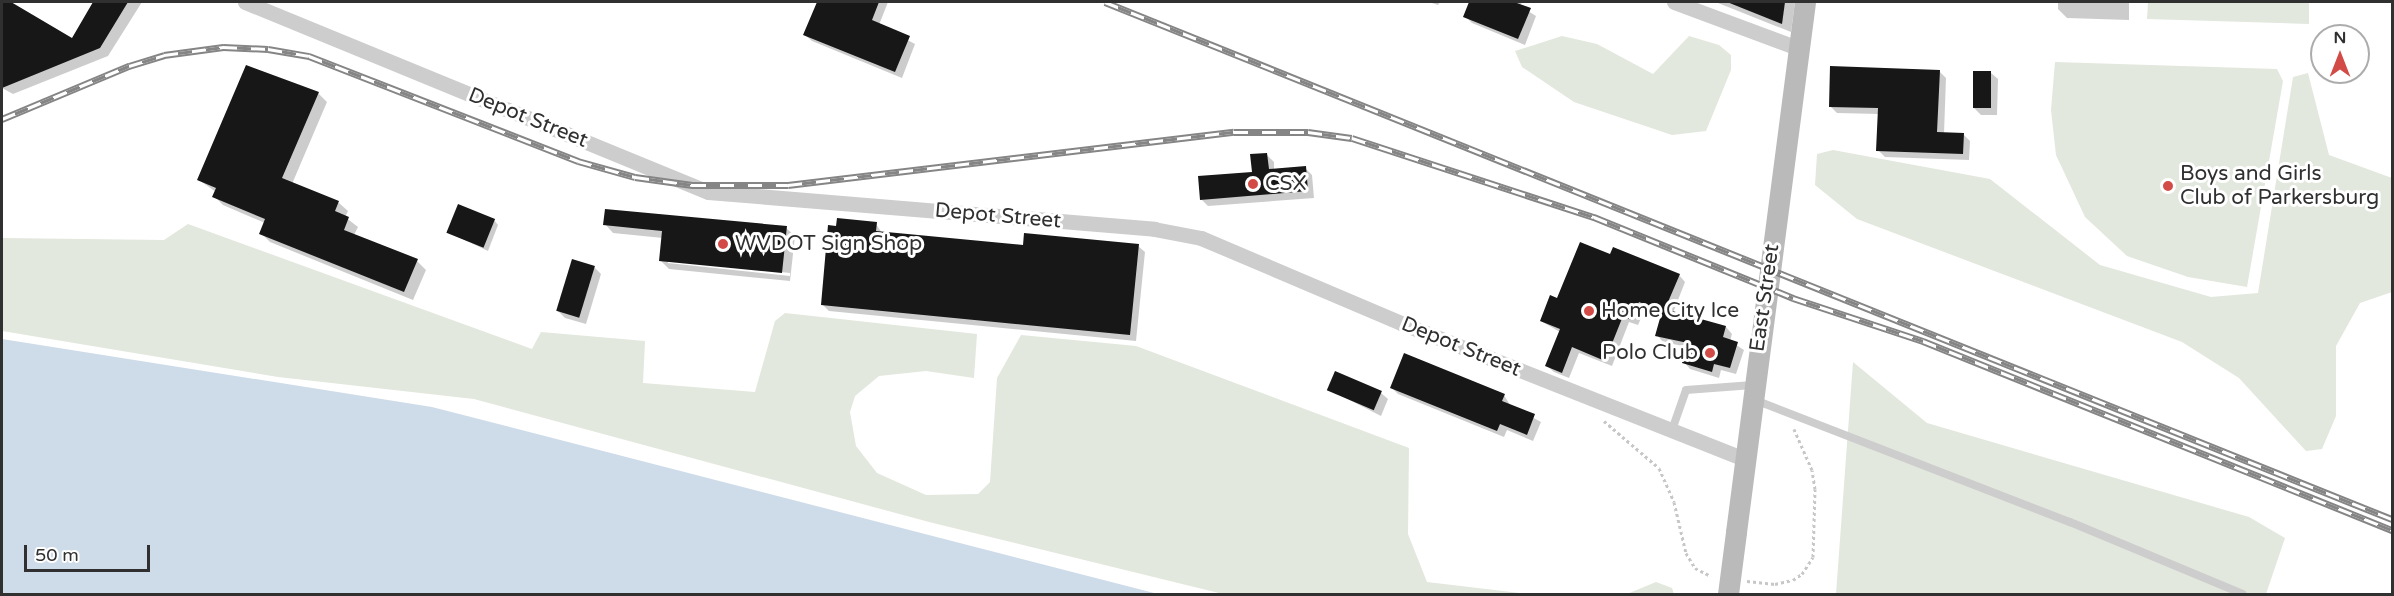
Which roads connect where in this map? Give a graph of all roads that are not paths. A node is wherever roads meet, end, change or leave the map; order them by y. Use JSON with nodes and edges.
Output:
{"nodes":[{"id":1,"x":245,"y":2,"type":"edge"},
{"id":2,"x":1674,"y":2,"type":"edge"},
{"id":3,"x":1805,"y":2,"type":"edge"},
{"id":4,"x":1798,"y":48,"type":"junction"},
{"id":5,"x":1752,"y":392,"type":"junction"},
{"id":6,"x":1672,"y":430,"type":"junction"},
{"id":7,"x":1744,"y":459,"type":"junction"},
{"id":8,"x":1728,"y":594,"type":"edge"},
{"id":9,"x":2243,"y":594,"type":"edge"}],
"edges":[{"from":1,"to":6,"type":"street","name":"Depot Street"},
{"from":2,"to":4,"type":"street"},
{"from":3,"to":4,"type":"main road","name":"East Street"},
{"from":4,"to":5,"type":"main road","name":"East Street"},
{"from":5,"to":6,"type":"lane"},
{"from":5,"to":7,"type":"main road","name":"East Street"},
{"from":5,"to":9,"type":"lane"},
{"from":6,"to":7,"type":"street","name":"Depot Street"},
{"from":7,"to":8,"type":"main road","name":"East Street","bridge":true}]}
